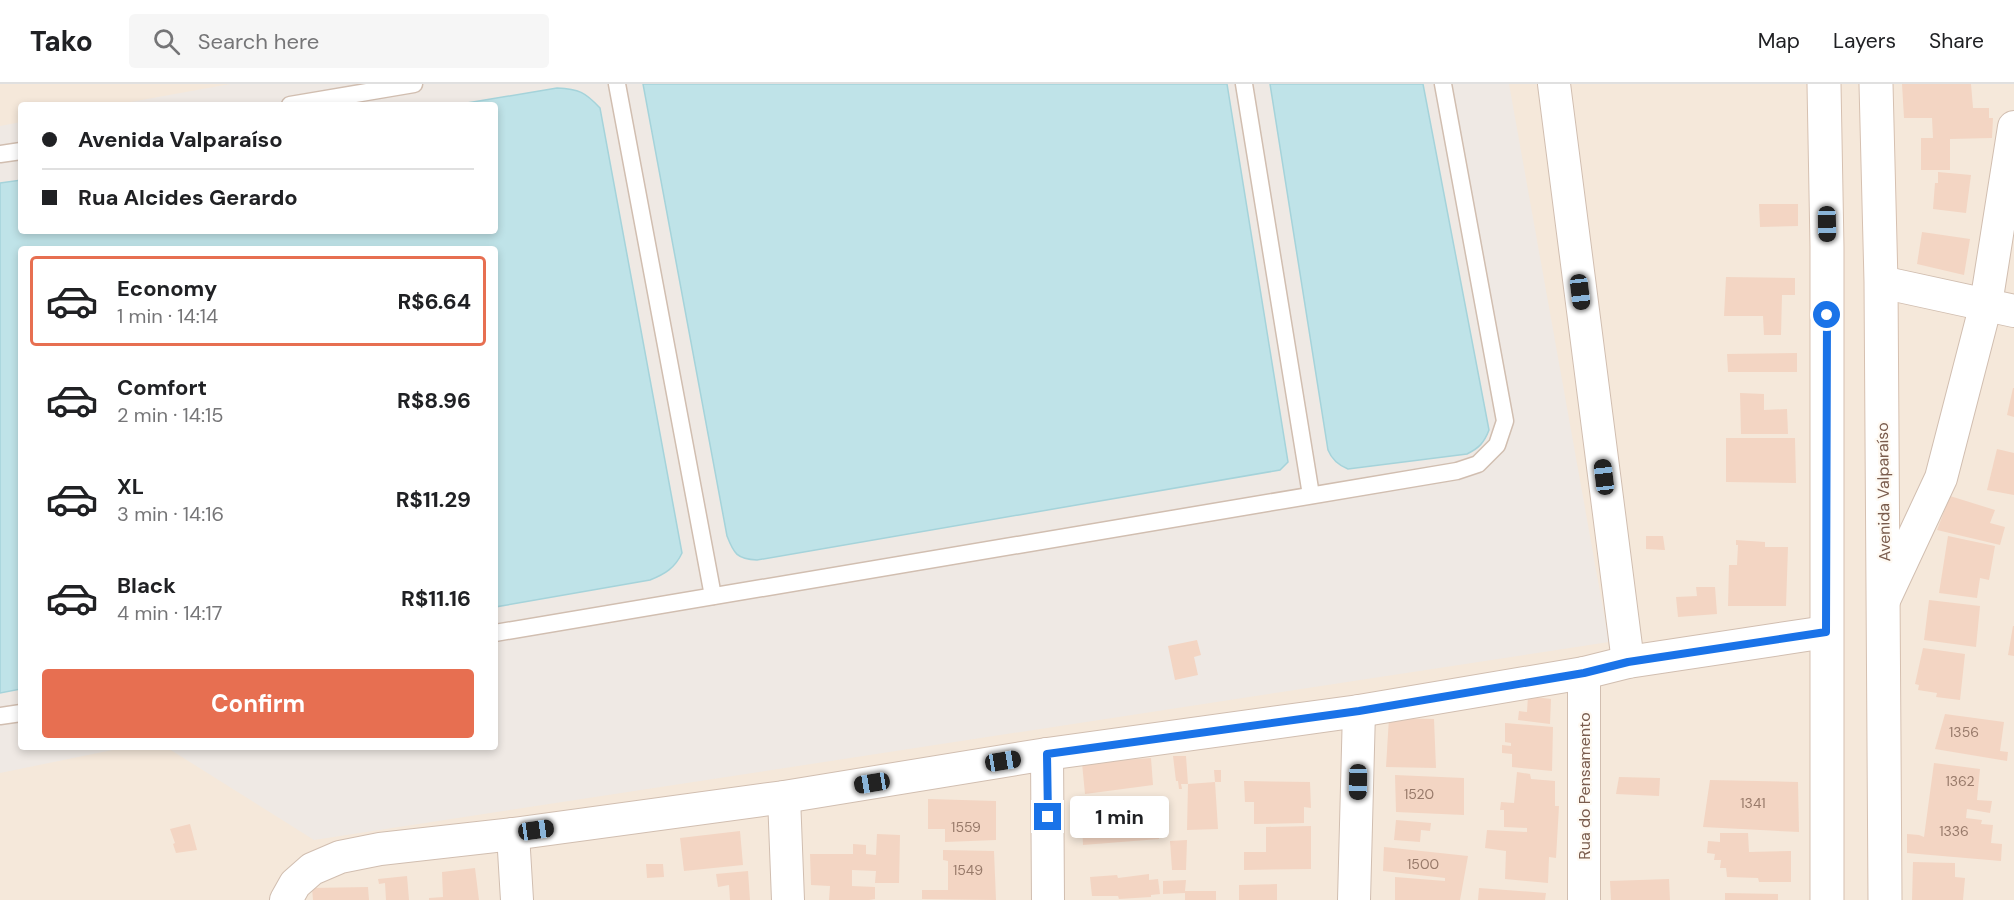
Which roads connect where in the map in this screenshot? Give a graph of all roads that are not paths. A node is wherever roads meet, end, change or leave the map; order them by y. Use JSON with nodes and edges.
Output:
{"nodes":[{"id":1,"x":414,"y":84,"type":"edge"},
{"id":2,"x":617,"y":84,"type":"edge"},
{"id":3,"x":1244,"y":84,"type":"edge"},
{"id":4,"x":1443,"y":84,"type":"edge"},
{"id":5,"x":1554,"y":84,"type":"edge"},
{"id":6,"x":1824,"y":84,"type":"edge"},
{"id":7,"x":1876,"y":84,"type":"edge"},
{"id":8,"x":308,"y":102,"type":"edge"},
{"id":9,"x":2014,"y":127,"type":"edge"},
{"id":10,"x":18,"y":151,"type":"edge"},
{"id":11,"x":0,"y":154,"type":"edge"},
{"id":12,"x":1881,"y":282,"type":"junction"},
{"id":13,"x":2000,"y":307,"type":"edge"},
{"id":14,"x":1311,"y":495,"type":"junction"},
{"id":15,"x":713,"y":596,"type":"junction"},
{"id":16,"x":1884,"y":600,"type":"junction"},
{"id":17,"x":498,"y":632,"type":"edge"},
{"id":18,"x":1826,"y":632,"type":"junction"},
{"id":19,"x":1628,"y":662,"type":"junction"},
{"id":20,"x":1584,"y":673,"type":"junction"},
{"id":21,"x":1359,"y":711,"type":"junction"},
{"id":22,"x":18,"y":713,"type":"edge"},
{"id":23,"x":0,"y":716,"type":"edge"},
{"id":24,"x":1047,"y":754,"type":"junction"},
{"id":25,"x":784,"y":797,"type":"junction"},
{"id":26,"x":513,"y":834,"type":"junction"},
{"id":27,"x":286,"y":900,"type":"edge"},
{"id":28,"x":518,"y":900,"type":"edge"},
{"id":29,"x":788,"y":900,"type":"edge"},
{"id":30,"x":1048,"y":900,"type":"edge"},
{"id":31,"x":1354,"y":900,"type":"edge"},
{"id":32,"x":1584,"y":900,"type":"edge"},
{"id":33,"x":1827,"y":900,"type":"edge"},
{"id":34,"x":1886,"y":900,"type":"edge"}],
"edges":[{"from":1,"to":8,"type":"lane"},
{"from":2,"to":15,"type":"lane"},
{"from":3,"to":14,"type":"lane"},
{"from":4,"to":14,"type":"lane"},
{"from":5,"to":19,"type":"street"},
{"from":6,"to":18,"type":"main road"},
{"from":7,"to":12,"type":"main road","name":"Avenida Valparaíso"},
{"from":9,"to":13,"type":"street"},
{"from":10,"to":11,"type":"lane"},
{"from":12,"to":13,"type":"street"},
{"from":12,"to":16,"type":"main road","name":"Avenida Valparaíso"},
{"from":13,"to":16,"type":"street"},
{"from":14,"to":15,"type":"lane"},
{"from":15,"to":17,"type":"lane"},
{"from":16,"to":34,"type":"main road","name":"Avenida Valparaíso"},
{"from":18,"to":19,"type":"street"},
{"from":18,"to":33,"type":"main road"},
{"from":19,"to":20,"type":"street"},
{"from":20,"to":21,"type":"street"},
{"from":20,"to":32,"type":"street","name":"Rua do Pensamento"},
{"from":21,"to":24,"type":"street"},
{"from":21,"to":31,"type":"street"},
{"from":22,"to":23,"type":"lane"},
{"from":24,"to":25,"type":"street"},
{"from":24,"to":30,"type":"street"},
{"from":25,"to":26,"type":"street"},
{"from":25,"to":29,"type":"street"},
{"from":26,"to":27,"type":"street"},
{"from":26,"to":28,"type":"street"}]}
